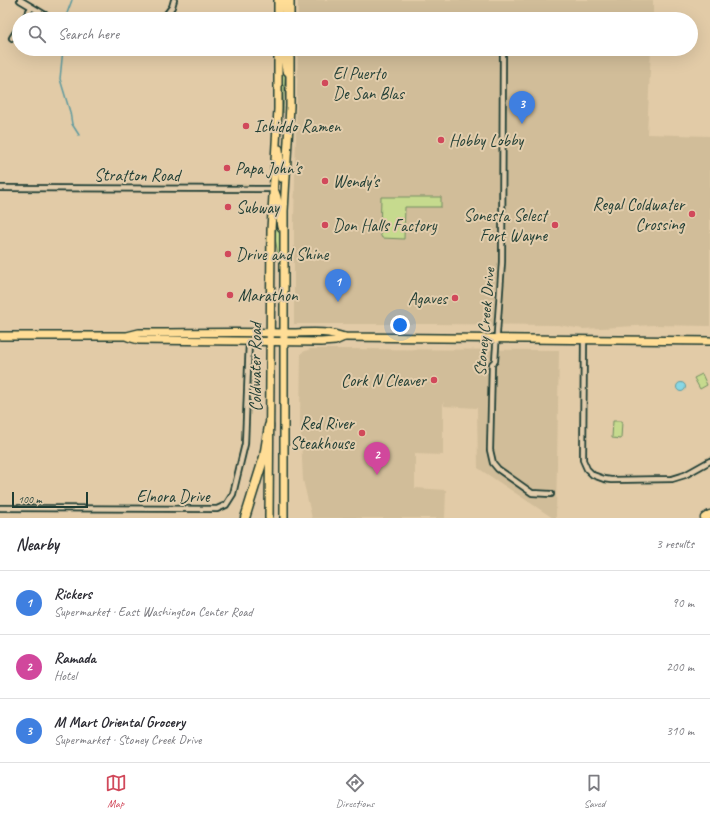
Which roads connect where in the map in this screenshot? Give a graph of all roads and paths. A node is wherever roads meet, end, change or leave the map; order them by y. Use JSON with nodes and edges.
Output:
{"nodes":[{"id":1,"x":20,"y":0,"type":"edge"},
{"id":2,"x":174,"y":0,"type":"edge"},
{"id":3,"x":278,"y":0,"type":"edge"},
{"id":4,"x":284,"y":0,"type":"edge"},
{"id":5,"x":290,"y":0,"type":"edge"},
{"id":6,"x":31,"y":8,"type":"junction"},
{"id":7,"x":28,"y":12,"type":"edge"},
{"id":8,"x":39,"y":12,"type":"edge"},
{"id":9,"x":168,"y":12,"type":"edge"},
{"id":10,"x":278,"y":12,"type":"edge"},
{"id":11,"x":285,"y":12,"type":"edge"},
{"id":12,"x":290,"y":12,"type":"edge"},
{"id":13,"x":278,"y":56,"type":"edge"},
{"id":14,"x":283,"y":56,"type":"edge"},
{"id":15,"x":290,"y":56,"type":"edge"},
{"id":16,"x":503,"y":56,"type":"edge"},
{"id":17,"x":290,"y":74,"type":"junction"},
{"id":18,"x":276,"y":143,"type":"junction"},
{"id":19,"x":0,"y":188,"type":"edge"},
{"id":20,"x":273,"y":189,"type":"junction"},
{"id":21,"x":285,"y":189,"type":"junction"},
{"id":22,"x":284,"y":236,"type":"junction"},
{"id":23,"x":270,"y":332,"type":"junction"},
{"id":24,"x":285,"y":332,"type":"junction"},
{"id":25,"x":0,"y":336,"type":"edge"},
{"id":26,"x":127,"y":336,"type":"junction"},
{"id":27,"x":344,"y":337,"type":"junction"},
{"id":28,"x":496,"y":339,"type":"junction"},
{"id":29,"x":584,"y":340,"type":"junction"},
{"id":30,"x":249,"y":341,"type":"junction"},
{"id":31,"x":710,"y":341,"type":"edge"},
{"id":32,"x":270,"y":342,"type":"junction"},
{"id":33,"x":285,"y":342,"type":"junction"},
{"id":34,"x":269,"y":426,"type":"junction"},
{"id":35,"x":710,"y":461,"type":"edge"},
{"id":36,"x":551,"y":494,"type":"dead end"},
{"id":37,"x":0,"y":508,"type":"edge"},
{"id":38,"x":710,"y":515,"type":"edge"},
{"id":39,"x":245,"y":518,"type":"edge"},
{"id":40,"x":270,"y":518,"type":"edge"},
{"id":41,"x":284,"y":518,"type":"edge"},
{"id":42,"x":705,"y":518,"type":"edge"}],
"edges":[{"from":1,"to":6,"type":"street"},
{"from":2,"to":9,"type":"street"},
{"from":3,"to":10,"type":"main road"},
{"from":4,"to":11,"type":"main road"},
{"from":5,"to":12,"type":"main road"},
{"from":6,"to":7,"type":"street"},
{"from":6,"to":8,"type":"street"},
{"from":13,"to":18,"type":"main road","name":"Coldwater Road"},
{"from":14,"to":17,"type":"main road"},
{"from":15,"to":17,"type":"main road","name":"Coldwater Road"},
{"from":16,"to":28,"type":"street","name":"Stoney Creek Drive"},
{"from":17,"to":21,"type":"main road","name":"Coldwater Road"},
{"from":18,"to":20,"type":"main road","name":"Coldwater Road"},
{"from":18,"to":21,"type":"main road"},
{"from":19,"to":20,"type":"street","name":"Stratton Road"},
{"from":20,"to":22,"type":"main road"},
{"from":20,"to":23,"type":"main road","name":"Coldwater Road"},
{"from":21,"to":22,"type":"main road","name":"Coldwater Road"},
{"from":22,"to":24,"type":"main road","name":"Coldwater Road"},
{"from":23,"to":24,"type":"main road"},
{"from":23,"to":26,"type":"main road"},
{"from":23,"to":32,"type":"main road","name":"Coldwater Road"},
{"from":24,"to":27,"type":"main road"},
{"from":24,"to":33,"type":"main road","name":"Coldwater Road"},
{"from":25,"to":26,"type":"main road"},
{"from":26,"to":30,"type":"main road"},
{"from":27,"to":28,"type":"main road"},
{"from":27,"to":33,"type":"main road"},
{"from":28,"to":29,"type":"main road"},
{"from":28,"to":36,"type":"street","name":"Stoney Creek Drive"},
{"from":29,"to":31,"type":"main road"},
{"from":29,"to":35,"type":"street"},
{"from":30,"to":32,"type":"main road"},
{"from":30,"to":37,"type":"street","name":"Elnora Drive"},
{"from":32,"to":33,"type":"main road"},
{"from":32,"to":34,"type":"main road","name":"Coldwater Road"},
{"from":33,"to":41,"type":"main road","name":"Coldwater Road"},
{"from":34,"to":39,"type":"highway"},
{"from":34,"to":40,"type":"main road","name":"Coldwater Road"},
{"from":38,"to":42,"type":"highway"}]}
